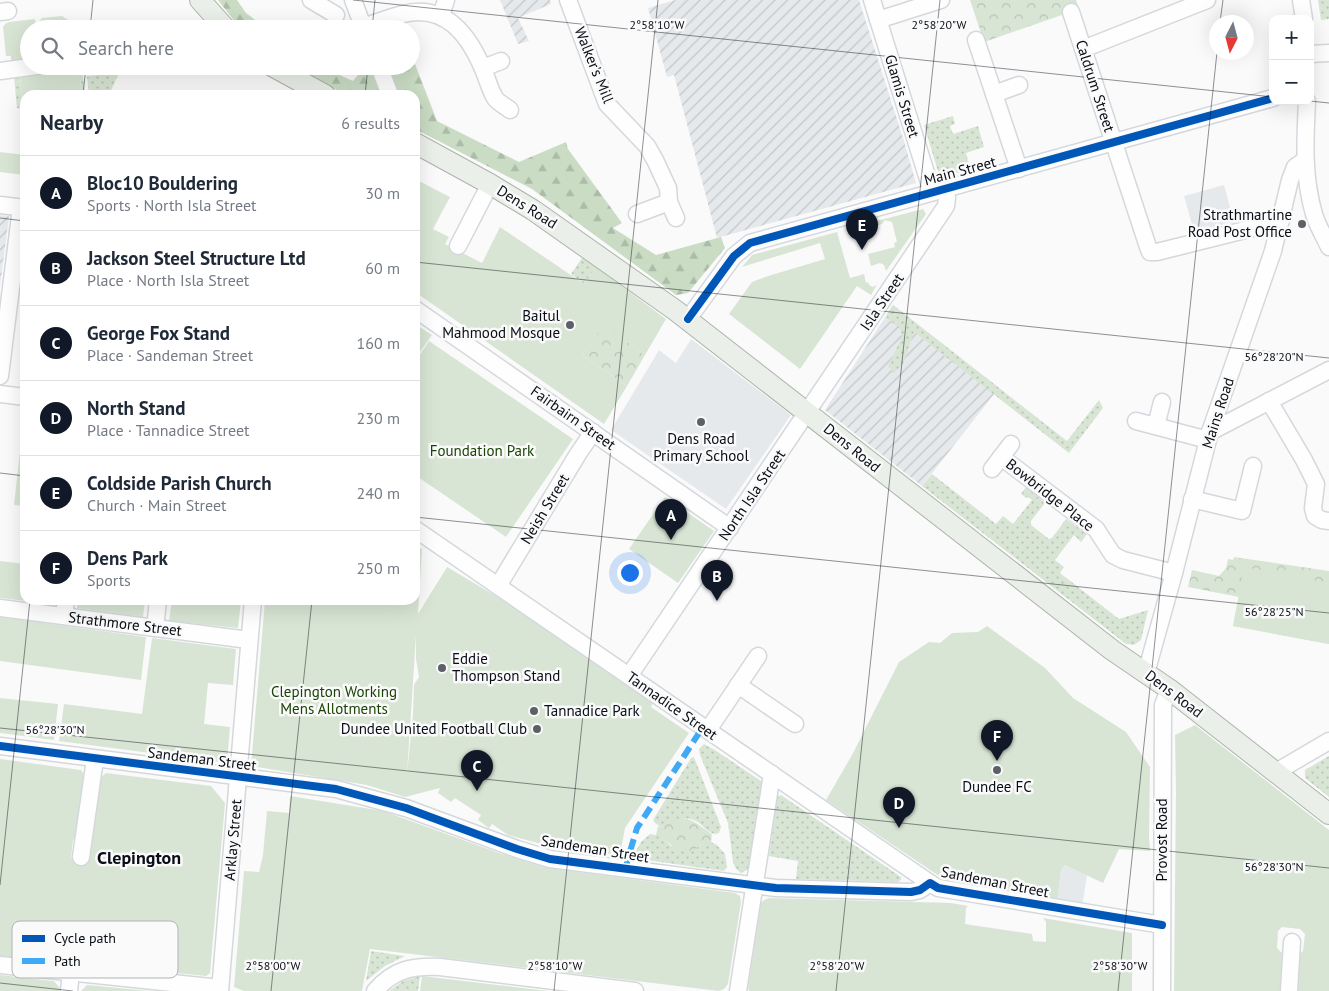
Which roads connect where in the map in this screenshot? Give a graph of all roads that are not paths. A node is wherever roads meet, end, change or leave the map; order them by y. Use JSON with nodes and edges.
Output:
{"nodes":[{"id":1,"x":200,"y":0,"type":"edge"},
{"id":2,"x":311,"y":0,"type":"edge"},
{"id":3,"x":353,"y":0,"type":"edge"},
{"id":4,"x":568,"y":0,"type":"edge"},
{"id":5,"x":872,"y":0,"type":"edge"},
{"id":6,"x":941,"y":0,"type":"edge"},
{"id":7,"x":1207,"y":0,"type":"edge"},
{"id":8,"x":1301,"y":0,"type":"edge"},
{"id":9,"x":443,"y":8,"type":"edge"},
{"id":10,"x":1071,"y":12,"type":"dead end"},
{"id":11,"x":336,"y":15,"type":"dead end"},
{"id":12,"x":1303,"y":15,"type":"edge"},
{"id":13,"x":218,"y":20,"type":"edge"},
{"id":14,"x":360,"y":20,"type":"edge"},
{"id":15,"x":385,"y":20,"type":"edge"},
{"id":16,"x":878,"y":20,"type":"junction"},
{"id":17,"x":976,"y":40,"type":"dead end"},
{"id":18,"x":1083,"y":48,"type":"junction"},
{"id":19,"x":1329,"y":53,"type":"edge"},
{"id":20,"x":1314,"y":54,"type":"edge"},
{"id":21,"x":501,"y":61,"type":"dead end"},
{"id":22,"x":20,"y":68,"type":"edge"},
{"id":23,"x":483,"y":68,"type":"junction"},
{"id":24,"x":0,"y":71,"type":"edge"},
{"id":25,"x":282,"y":75,"type":"edge"},
{"id":26,"x":382,"y":75,"type":"edge"},
{"id":27,"x":1019,"y":86,"type":"dead end"},
{"id":28,"x":297,"y":88,"type":"edge"},
{"id":29,"x":388,"y":90,"type":"edge"},
{"id":30,"x":994,"y":94,"type":"junction"},
{"id":31,"x":1269,"y":99,"type":"edge"},
{"id":32,"x":1307,"y":105,"type":"edge"},
{"id":33,"x":510,"y":110,"type":"dead end"},
{"id":34,"x":1114,"y":142,"type":"junction"},
{"id":35,"x":420,"y":146,"type":"edge"},
{"id":36,"x":1305,"y":160,"type":"junction"},
{"id":37,"x":1019,"y":168,"type":"junction"},
{"id":38,"x":490,"y":184,"type":"junction"},
{"id":39,"x":939,"y":191,"type":"junction"},
{"id":40,"x":669,"y":202,"type":"junction"},
{"id":41,"x":0,"y":205,"type":"edge"},
{"id":42,"x":20,"y":208,"type":"edge"},
{"id":43,"x":637,"y":214,"type":"dead end"},
{"id":44,"x":1322,"y":215,"type":"edge"},
{"id":45,"x":676,"y":218,"type":"dead end"},
{"id":46,"x":1280,"y":221,"type":"junction"},
{"id":47,"x":20,"y":230,"type":"edge"},
{"id":48,"x":458,"y":246,"type":"dead end"},
{"id":49,"x":1329,"y":247,"type":"edge"},
{"id":50,"x":420,"y":312,"type":"edge"},
{"id":51,"x":688,"y":319,"type":"junction"},
{"id":52,"x":1329,"y":370,"type":"edge"},
{"id":53,"x":0,"y":376,"type":"edge"},
{"id":54,"x":0,"y":394,"type":"edge"},
{"id":55,"x":20,"y":396,"type":"edge"},
{"id":56,"x":1269,"y":401,"type":"junction"},
{"id":57,"x":1162,"y":402,"type":"dead end"},
{"id":58,"x":808,"y":412,"type":"junction"},
{"id":59,"x":1136,"y":421,"type":"dead end"},
{"id":60,"x":1156,"y":426,"type":"junction"},
{"id":61,"x":593,"y":432,"type":"junction"},
{"id":62,"x":1209,"y":436,"type":"junction"},
{"id":63,"x":1001,"y":457,"type":"dead end"},
{"id":64,"x":1253,"y":466,"type":"dead end"},
{"id":65,"x":1192,"y":499,"type":"junction"},
{"id":66,"x":1329,"y":521,"type":"edge"},
{"id":67,"x":730,"y":528,"type":"junction"},
{"id":68,"x":420,"y":532,"type":"edge"},
{"id":69,"x":1174,"y":574,"type":"junction"},
{"id":70,"x":498,"y":586,"type":"junction"},
{"id":71,"x":157,"y":605,"type":"edge"},
{"id":72,"x":253,"y":605,"type":"edge"},
{"id":73,"x":0,"y":608,"type":"edge"},
{"id":74,"x":65,"y":608,"type":"edge"},
{"id":75,"x":155,"y":628,"type":"junction"},
{"id":76,"x":250,"y":640,"type":"junction"},
{"id":77,"x":758,"y":656,"type":"dead end"},
{"id":78,"x":1146,"y":674,"type":"junction"},
{"id":79,"x":629,"y":676,"type":"junction"},
{"id":80,"x":738,"y":686,"type":"junction"},
{"id":81,"x":1168,"y":689,"type":"junction"},
{"id":82,"x":795,"y":724,"type":"dead end"},
{"id":83,"x":708,"y":730,"type":"junction"},
{"id":84,"x":1329,"y":741,"type":"edge"},
{"id":85,"x":0,"y":746,"type":"edge"},
{"id":86,"x":95,"y":758,"type":"junction"},
{"id":87,"x":1276,"y":772,"type":"junction"},
{"id":88,"x":772,"y":774,"type":"junction"},
{"id":89,"x":238,"y":777,"type":"junction"},
{"id":90,"x":1329,"y":814,"type":"edge"},
{"id":91,"x":81,"y":857,"type":"dead end"},
{"id":92,"x":930,"y":883,"type":"junction"},
{"id":93,"x":754,"y":885,"type":"junction"},
{"id":94,"x":1162,"y":925,"type":"junction"},
{"id":95,"x":1292,"y":942,"type":"dead end"},
{"id":96,"x":70,"y":978,"type":"edge"},
{"id":97,"x":124,"y":978,"type":"edge"},
{"id":98,"x":220,"y":989,"type":"edge"},
{"id":99,"x":69,"y":991,"type":"edge"},
{"id":100,"x":375,"y":991,"type":"edge"},
{"id":101,"x":635,"y":991,"type":"edge"},
{"id":102,"x":738,"y":991,"type":"edge"},
{"id":103,"x":1162,"y":991,"type":"edge"},
{"id":104,"x":1289,"y":991,"type":"edge"}],
"edges":[{"from":1,"to":13,"type":"main road"},
{"from":2,"to":11,"type":"street"},
{"from":3,"to":14,"type":"street"},
{"from":4,"to":40,"type":"street","name":"Walker's Mill"},
{"from":5,"to":16,"type":"street","name":"Glamis Street"},
{"from":6,"to":16,"type":"street"},
{"from":7,"to":18,"type":"street"},
{"from":8,"to":12,"type":"street"},
{"from":9,"to":15,"type":"street"},
{"from":9,"to":23,"type":"street"},
{"from":10,"to":18,"type":"street","name":"Caldrum Street"},
{"from":16,"to":39,"type":"street","name":"Glamis Street"},
{"from":17,"to":30,"type":"street"},
{"from":18,"to":34,"type":"street","name":"Caldrum Street"},
{"from":19,"to":20,"type":"street"},
{"from":21,"to":23,"type":"street"},
{"from":22,"to":24,"type":"street"},
{"from":23,"to":33,"type":"street"},
{"from":25,"to":28,"type":"main road"},
{"from":26,"to":29,"type":"street"},
{"from":27,"to":30,"type":"street"},
{"from":30,"to":37,"type":"street"},
{"from":31,"to":34,"type":"street","name":"Main Street"},
{"from":32,"to":36,"type":"street"},
{"from":34,"to":37,"type":"street","name":"Main Street"},
{"from":34,"to":46,"type":"street","name":"Caldrum Street"},
{"from":35,"to":38,"type":"main road","name":"Dens Road"},
{"from":36,"to":44,"type":"street"},
{"from":36,"to":46,"type":"street","name":"Mains Road"},
{"from":37,"to":39,"type":"street","name":"Main Street"},
{"from":38,"to":48,"type":"street"},
{"from":38,"to":51,"type":"main road","name":"Dens Road"},
{"from":39,"to":51,"type":"street","name":"Main Street"},
{"from":39,"to":58,"type":"street","name":"Isla Street"},
{"from":40,"to":43,"type":"street"},
{"from":40,"to":45,"type":"street","name":"Walker's Mill"},
{"from":41,"to":42,"type":"street"},
{"from":44,"to":49,"type":"street"},
{"from":46,"to":62,"type":"street","name":"Mains Road"},
{"from":47,"to":53,"type":"street"},
{"from":50,"to":61,"type":"street","name":"Fairbairn Street"},
{"from":51,"to":58,"type":"main road","name":"Dens Road"},
{"from":52,"to":56,"type":"street"},
{"from":54,"to":55,"type":"street"},
{"from":56,"to":62,"type":"street"},
{"from":56,"to":66,"type":"street"},
{"from":57,"to":60,"type":"street"},
{"from":58,"to":67,"type":"street","name":"North Isla Street"},
{"from":58,"to":78,"type":"main road","name":"Dens Road"},
{"from":59,"to":60,"type":"street"},
{"from":60,"to":62,"type":"street"},
{"from":61,"to":67,"type":"street","name":"Fairbairn Street"},
{"from":61,"to":70,"type":"street","name":"Neish Street"},
{"from":62,"to":65,"type":"street","name":"Mains Road"},
{"from":63,"to":69,"type":"street","name":"Bowbridge Place"},
{"from":64,"to":65,"type":"street"},
{"from":65,"to":69,"type":"street","name":"Mains Road"},
{"from":67,"to":79,"type":"street","name":"North Isla Street"},
{"from":68,"to":70,"type":"street","name":"Tannadice Street"},
{"from":69,"to":78,"type":"street","name":"Mains Road"},
{"from":70,"to":79,"type":"street","name":"Tannadice Street"},
{"from":71,"to":75,"type":"street"},
{"from":72,"to":76,"type":"street","name":"Arklay Street"},
{"from":73,"to":74,"type":"street","name":"Strathmore Street"},
{"from":74,"to":75,"type":"street","name":"Strathmore Street"},
{"from":75,"to":76,"type":"street","name":"Strathmore Street"},
{"from":76,"to":89,"type":"street","name":"Arklay Street"},
{"from":77,"to":80,"type":"street"},
{"from":78,"to":81,"type":"main road","name":"Dens Road"},
{"from":79,"to":83,"type":"street","name":"Tannadice Street"},
{"from":80,"to":82,"type":"street"},
{"from":80,"to":83,"type":"street"},
{"from":81,"to":87,"type":"main road","name":"Dens Road"},
{"from":81,"to":94,"type":"street","name":"Provost Road"},
{"from":83,"to":88,"type":"street","name":"Tannadice Street"},
{"from":84,"to":87,"type":"street"},
{"from":85,"to":86,"type":"street","name":"Sandeman Street"},
{"from":86,"to":89,"type":"street","name":"Sandeman Street"},
{"from":86,"to":91,"type":"street"},
{"from":87,"to":90,"type":"main road","name":"Dens Road"},
{"from":88,"to":92,"type":"street","name":"Tannadice Street"},
{"from":88,"to":93,"type":"street"},
{"from":89,"to":93,"type":"street","name":"Sandeman Street"},
{"from":89,"to":98,"type":"street","name":"Arklay Street"},
{"from":92,"to":93,"type":"street","name":"Sandeman Street"},
{"from":92,"to":94,"type":"street","name":"Sandeman Street"},
{"from":93,"to":102,"type":"street"},
{"from":94,"to":103,"type":"street","name":"Provost Road"},
{"from":95,"to":104,"type":"street"},
{"from":96,"to":99,"type":"street"},
{"from":97,"to":98,"type":"street"},
{"from":100,"to":101,"type":"street"}]}
